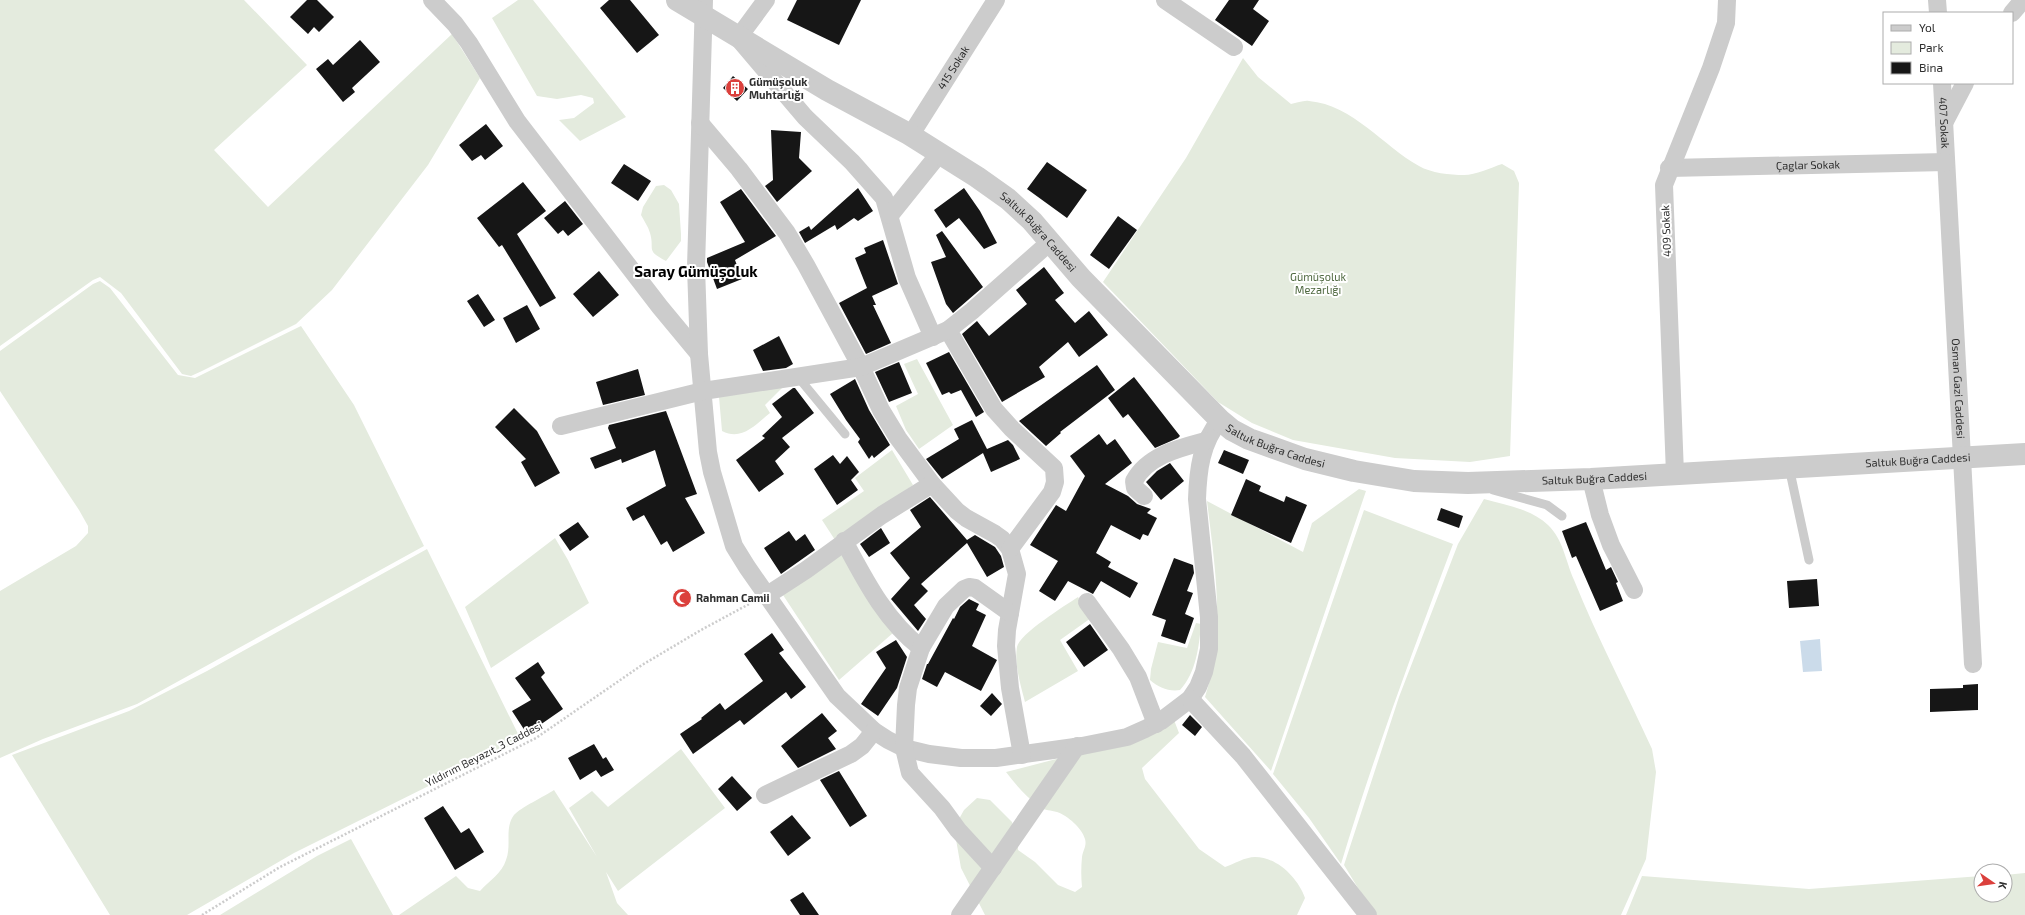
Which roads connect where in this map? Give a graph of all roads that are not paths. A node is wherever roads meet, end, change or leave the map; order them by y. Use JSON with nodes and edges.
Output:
{"nodes":[{"id":1,"x":432,"y":0,"type":"edge"},
{"id":2,"x":677,"y":0,"type":"edge"},
{"id":3,"x":766,"y":0,"type":"edge"},
{"id":4,"x":996,"y":0,"type":"edge"},
{"id":5,"x":1165,"y":0,"type":"edge"},
{"id":6,"x":1727,"y":0,"type":"edge"},
{"id":7,"x":1937,"y":0,"type":"edge"},
{"id":8,"x":2023,"y":0,"type":"edge"},
{"id":9,"x":704,"y":8,"type":"edge"},
{"id":10,"x":1938,"y":12,"type":"edge"},
{"id":11,"x":2013,"y":12,"type":"edge"},
{"id":12,"x":738,"y":38,"type":"junction"},
{"id":13,"x":1234,"y":47,"type":"dead end"},
{"id":14,"x":1942,"y":84,"type":"edge"},
{"id":15,"x":1964,"y":84,"type":"edge"},
{"id":16,"x":700,"y":122,"type":"junction"},
{"id":17,"x":1944,"y":124,"type":"junction"},
{"id":18,"x":910,"y":136,"type":"junction"},
{"id":19,"x":939,"y":154,"type":"junction"},
{"id":20,"x":1946,"y":162,"type":"junction"},
{"id":21,"x":1670,"y":168,"type":"junction"},
{"id":22,"x":890,"y":215,"type":"junction"},
{"id":23,"x":1050,"y":242,"type":"junction"},
{"id":24,"x":941,"y":333,"type":"junction"},
{"id":25,"x":698,"y":354,"type":"junction"},
{"id":26,"x":861,"y":367,"type":"junction"},
{"id":27,"x":798,"y":377,"type":"junction"},
{"id":28,"x":703,"y":391,"type":"junction"},
{"id":29,"x":1220,"y":420,"type":"junction"},
{"id":30,"x":561,"y":426,"type":"dead end"},
{"id":31,"x":844,"y":434,"type":"dead end"},
{"id":32,"x":1206,"y":440,"type":"junction"},
{"id":33,"x":2025,"y":454,"type":"edge"},
{"id":34,"x":1962,"y":457,"type":"junction"},
{"id":35,"x":1789,"y":467,"type":"junction"},
{"id":36,"x":1675,"y":474,"type":"junction"},
{"id":37,"x":1591,"y":479,"type":"junction"},
{"id":38,"x":1468,"y":483,"type":"junction"},
{"id":39,"x":932,"y":484,"type":"junction"},
{"id":40,"x":1144,"y":496,"type":"dead end"},
{"id":41,"x":1562,"y":516,"type":"dead end"},
{"id":42,"x":844,"y":541,"type":"junction"},
{"id":43,"x":1010,"y":549,"type":"junction"},
{"id":44,"x":1809,"y":560,"type":"dead end"},
{"id":45,"x":1634,"y":590,"type":"dead end"},
{"id":46,"x":766,"y":596,"type":"junction"},
{"id":47,"x":1087,"y":602,"type":"dead end"},
{"id":48,"x":1010,"y":613,"type":"junction"},
{"id":49,"x":921,"y":648,"type":"junction"},
{"id":50,"x":1973,"y":664,"type":"dead end"},
{"id":51,"x":1190,"y":699,"type":"junction"},
{"id":52,"x":1156,"y":724,"type":"junction"},
{"id":53,"x":874,"y":731,"type":"junction"},
{"id":54,"x":1077,"y":746,"type":"junction"},
{"id":55,"x":904,"y":748,"type":"junction"},
{"id":56,"x":1022,"y":755,"type":"junction"},
{"id":57,"x":766,"y":795,"type":"dead end"},
{"id":58,"x":993,"y":868,"type":"junction"},
{"id":59,"x":960,"y":915,"type":"edge"},
{"id":60,"x":1368,"y":915,"type":"edge"}],
"edges":[{"from":1,"to":25,"type":"street"},
{"from":2,"to":9,"type":"street","name":"Saltuk Buğra Caddesi"},
{"from":3,"to":12,"type":"street"},
{"from":4,"to":18,"type":"street","name":"415 Sokak"},
{"from":5,"to":13,"type":"street"},
{"from":6,"to":21,"type":"street","name":"409 Sokak"},
{"from":7,"to":10,"type":"street"},
{"from":8,"to":11,"type":"street"},
{"from":9,"to":12,"type":"street","name":"Saltuk Buğra Caddesi"},
{"from":9,"to":16,"type":"street"},
{"from":12,"to":18,"type":"street","name":"Saltuk Buğra Caddesi"},
{"from":12,"to":22,"type":"street"},
{"from":14,"to":17,"type":"street","name":"407 Sokak"},
{"from":15,"to":17,"type":"street"},
{"from":16,"to":25,"type":"street"},
{"from":16,"to":26,"type":"street"},
{"from":17,"to":20,"type":"street","name":"407 Sokak"},
{"from":18,"to":19,"type":"street","name":"Saltuk Buğra Caddesi"},
{"from":19,"to":22,"type":"street"},
{"from":19,"to":23,"type":"street","name":"Saltuk Buğra Caddesi"},
{"from":20,"to":21,"type":"street","name":"Çaglar Sokak"},
{"from":20,"to":34,"type":"street","name":"Osman Gazi Caddesi"},
{"from":21,"to":36,"type":"street","name":"409 Sokak"},
{"from":22,"to":24,"type":"street"},
{"from":23,"to":24,"type":"street"},
{"from":23,"to":29,"type":"street","name":"Saltuk Buğra Caddesi"},
{"from":24,"to":26,"type":"street"},
{"from":24,"to":43,"type":"street"},
{"from":25,"to":28,"type":"street"},
{"from":26,"to":27,"type":"street"},
{"from":26,"to":39,"type":"street"},
{"from":27,"to":28,"type":"street"},
{"from":27,"to":31,"type":"lane"},
{"from":28,"to":30,"type":"street"},
{"from":28,"to":46,"type":"street"},
{"from":29,"to":32,"type":"street"},
{"from":29,"to":38,"type":"street","name":"Saltuk Buğra Caddesi"},
{"from":32,"to":40,"type":"street"},
{"from":32,"to":51,"type":"street"},
{"from":33,"to":34,"type":"street","name":"Saltuk Buğra Caddesi"},
{"from":34,"to":35,"type":"street","name":"Saltuk Buğra Caddesi"},
{"from":34,"to":50,"type":"street","name":"Osman Gazi Caddesi"},
{"from":35,"to":36,"type":"street","name":"Saltuk Buğra Caddesi"},
{"from":35,"to":44,"type":"lane"},
{"from":36,"to":37,"type":"street","name":"Saltuk Buğra Caddesi"},
{"from":37,"to":38,"type":"street","name":"Saltuk Buğra Caddesi"},
{"from":37,"to":45,"type":"street"},
{"from":38,"to":41,"type":"lane"},
{"from":39,"to":42,"type":"street"},
{"from":39,"to":43,"type":"street"},
{"from":42,"to":46,"type":"street"},
{"from":42,"to":49,"type":"street"},
{"from":43,"to":48,"type":"street"},
{"from":46,"to":53,"type":"street"},
{"from":47,"to":52,"type":"street"},
{"from":48,"to":49,"type":"street"},
{"from":48,"to":56,"type":"street"},
{"from":49,"to":55,"type":"street"},
{"from":51,"to":52,"type":"street"},
{"from":51,"to":60,"type":"street"},
{"from":52,"to":54,"type":"street"},
{"from":53,"to":55,"type":"street"},
{"from":53,"to":57,"type":"street"},
{"from":54,"to":56,"type":"street"},
{"from":54,"to":58,"type":"street"},
{"from":55,"to":56,"type":"street"},
{"from":55,"to":58,"type":"street"},
{"from":58,"to":59,"type":"street"}]}
